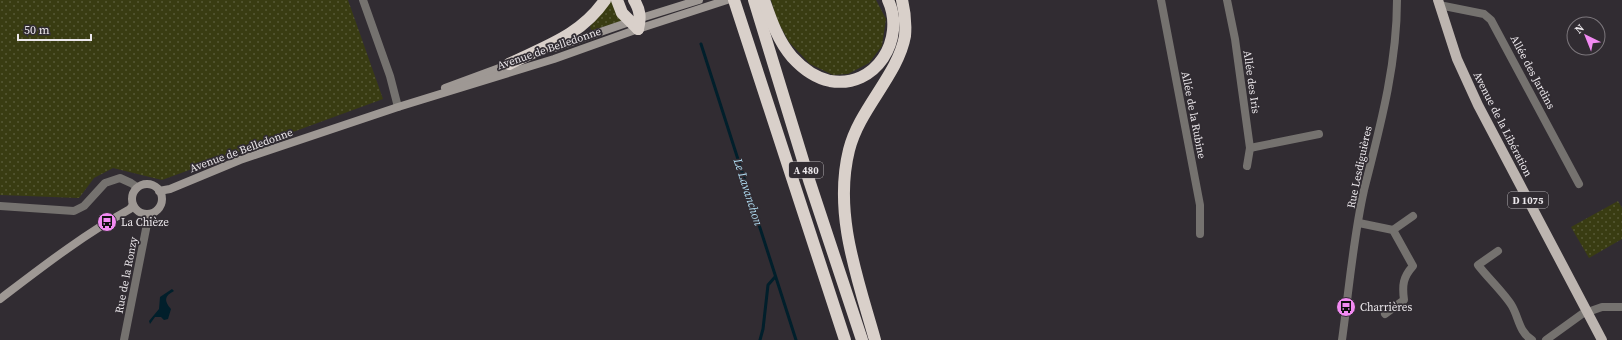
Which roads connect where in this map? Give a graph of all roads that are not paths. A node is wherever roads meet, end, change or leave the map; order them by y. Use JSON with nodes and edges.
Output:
{"nodes":[{"id":1,"x":363,"y":0,"type":"edge"},
{"id":2,"x":605,"y":0,"type":"edge"},
{"id":3,"x":617,"y":0,"type":"edge"},
{"id":4,"x":634,"y":0,"type":"edge"},
{"id":5,"x":700,"y":0,"type":"edge"},
{"id":6,"x":727,"y":0,"type":"edge"},
{"id":7,"x":734,"y":0,"type":"edge"},
{"id":8,"x":754,"y":0,"type":"edge"},
{"id":9,"x":764,"y":0,"type":"edge"},
{"id":10,"x":888,"y":0,"type":"edge"},
{"id":11,"x":902,"y":0,"type":"edge"},
{"id":12,"x":1161,"y":0,"type":"edge"},
{"id":13,"x":1227,"y":0,"type":"edge"},
{"id":14,"x":1397,"y":0,"type":"edge"},
{"id":15,"x":1438,"y":2,"type":"edge"},
{"id":16,"x":637,"y":23,"type":"junction"},
{"id":17,"x":510,"y":64,"type":"junction"},
{"id":18,"x":398,"y":107,"type":"junction"},
{"id":19,"x":773,"y":120,"type":"junction"},
{"id":20,"x":1319,"y":134,"type":"dead end"},
{"id":21,"x":1250,"y":148,"type":"junction"},
{"id":22,"x":1247,"y":166,"type":"dead end"},
{"id":23,"x":1579,"y":184,"type":"dead end"},
{"id":24,"x":137,"y":187,"type":"junction"},
{"id":25,"x":159,"y":191,"type":"junction"},
{"id":26,"x":133,"y":205,"type":"junction"},
{"id":27,"x":0,"y":206,"type":"edge"},
{"id":28,"x":148,"y":214,"type":"junction"},
{"id":29,"x":1413,"y":216,"type":"dead end"},
{"id":30,"x":1358,"y":223,"type":"junction"},
{"id":31,"x":1393,"y":230,"type":"junction"},
{"id":32,"x":1200,"y":234,"type":"dead end"},
{"id":33,"x":1498,"y":251,"type":"dead end"},
{"id":34,"x":0,"y":300,"type":"edge"},
{"id":35,"x":1622,"y":307,"type":"edge"},
{"id":36,"x":1587,"y":312,"type":"junction"},
{"id":37,"x":1385,"y":314,"type":"dead end"},
{"id":38,"x":124,"y":340,"type":"edge"},
{"id":39,"x":845,"y":340,"type":"edge"},
{"id":40,"x":862,"y":340,"type":"edge"},
{"id":41,"x":875,"y":340,"type":"edge"},
{"id":42,"x":1342,"y":340,"type":"edge"},
{"id":43,"x":1532,"y":340,"type":"edge"},
{"id":44,"x":1546,"y":340,"type":"edge"},
{"id":45,"x":1602,"y":340,"type":"edge"}],
"edges":[{"from":1,"to":18,"type":"street"},
{"from":2,"to":17,"type":"highway"},
{"from":3,"to":16,"type":"highway"},
{"from":4,"to":16,"type":"highway"},
{"from":5,"to":16,"type":"main road","name":"Avenue de Belledonne"},
{"from":6,"to":16,"type":"main road","name":"Avenue de Belledonne"},
{"from":6,"to":19,"type":"highway"},
{"from":7,"to":19,"type":"highway","number":"A 480"},
{"from":8,"to":40,"type":"highway","number":"A 480"},
{"from":9,"to":10,"type":"highway"},
{"from":11,"to":41,"type":"highway"},
{"from":12,"to":32,"type":"street","name":"Allée de la Rubine"},
{"from":13,"to":21,"type":"street","name":"Allée des Iris"},
{"from":14,"to":30,"type":"street","name":"Rue Lesdiguières"},
{"from":15,"to":23,"type":"street","name":"Allée des Jardins"},
{"from":15,"to":36,"type":"main road","name":"Avenue de la Libération","number":"D 1075"},
{"from":16,"to":17,"type":"main road","name":"Avenue de Belledonne"},
{"from":16,"to":18,"type":"main road","name":"Avenue de Belledonne"},
{"from":17,"to":18,"type":"main road","name":"Avenue de Belledonne"},
{"from":18,"to":25,"type":"main road","name":"Avenue de Belledonne"},
{"from":19,"to":39,"type":"highway","number":"A 480"},
{"from":20,"to":21,"type":"street"},
{"from":21,"to":22,"type":"street","name":"Allée des Iris"},
{"from":24,"to":25,"type":"main road"},
{"from":24,"to":26,"type":"main road"},
{"from":24,"to":27,"type":"street"},
{"from":25,"to":28,"type":"main road"},
{"from":26,"to":28,"type":"main road"},
{"from":26,"to":34,"type":"main road"},
{"from":28,"to":38,"type":"street","name":"Rue de la Ronzy"},
{"from":29,"to":31,"type":"street"},
{"from":30,"to":31,"type":"street"},
{"from":30,"to":42,"type":"street","name":"Rue Lesdiguières"},
{"from":31,"to":37,"type":"street"},
{"from":33,"to":43,"type":"street"},
{"from":35,"to":36,"type":"street"},
{"from":36,"to":44,"type":"street"},
{"from":36,"to":45,"type":"main road","name":"Avenue de la Libération","number":"D 1075"}]}
